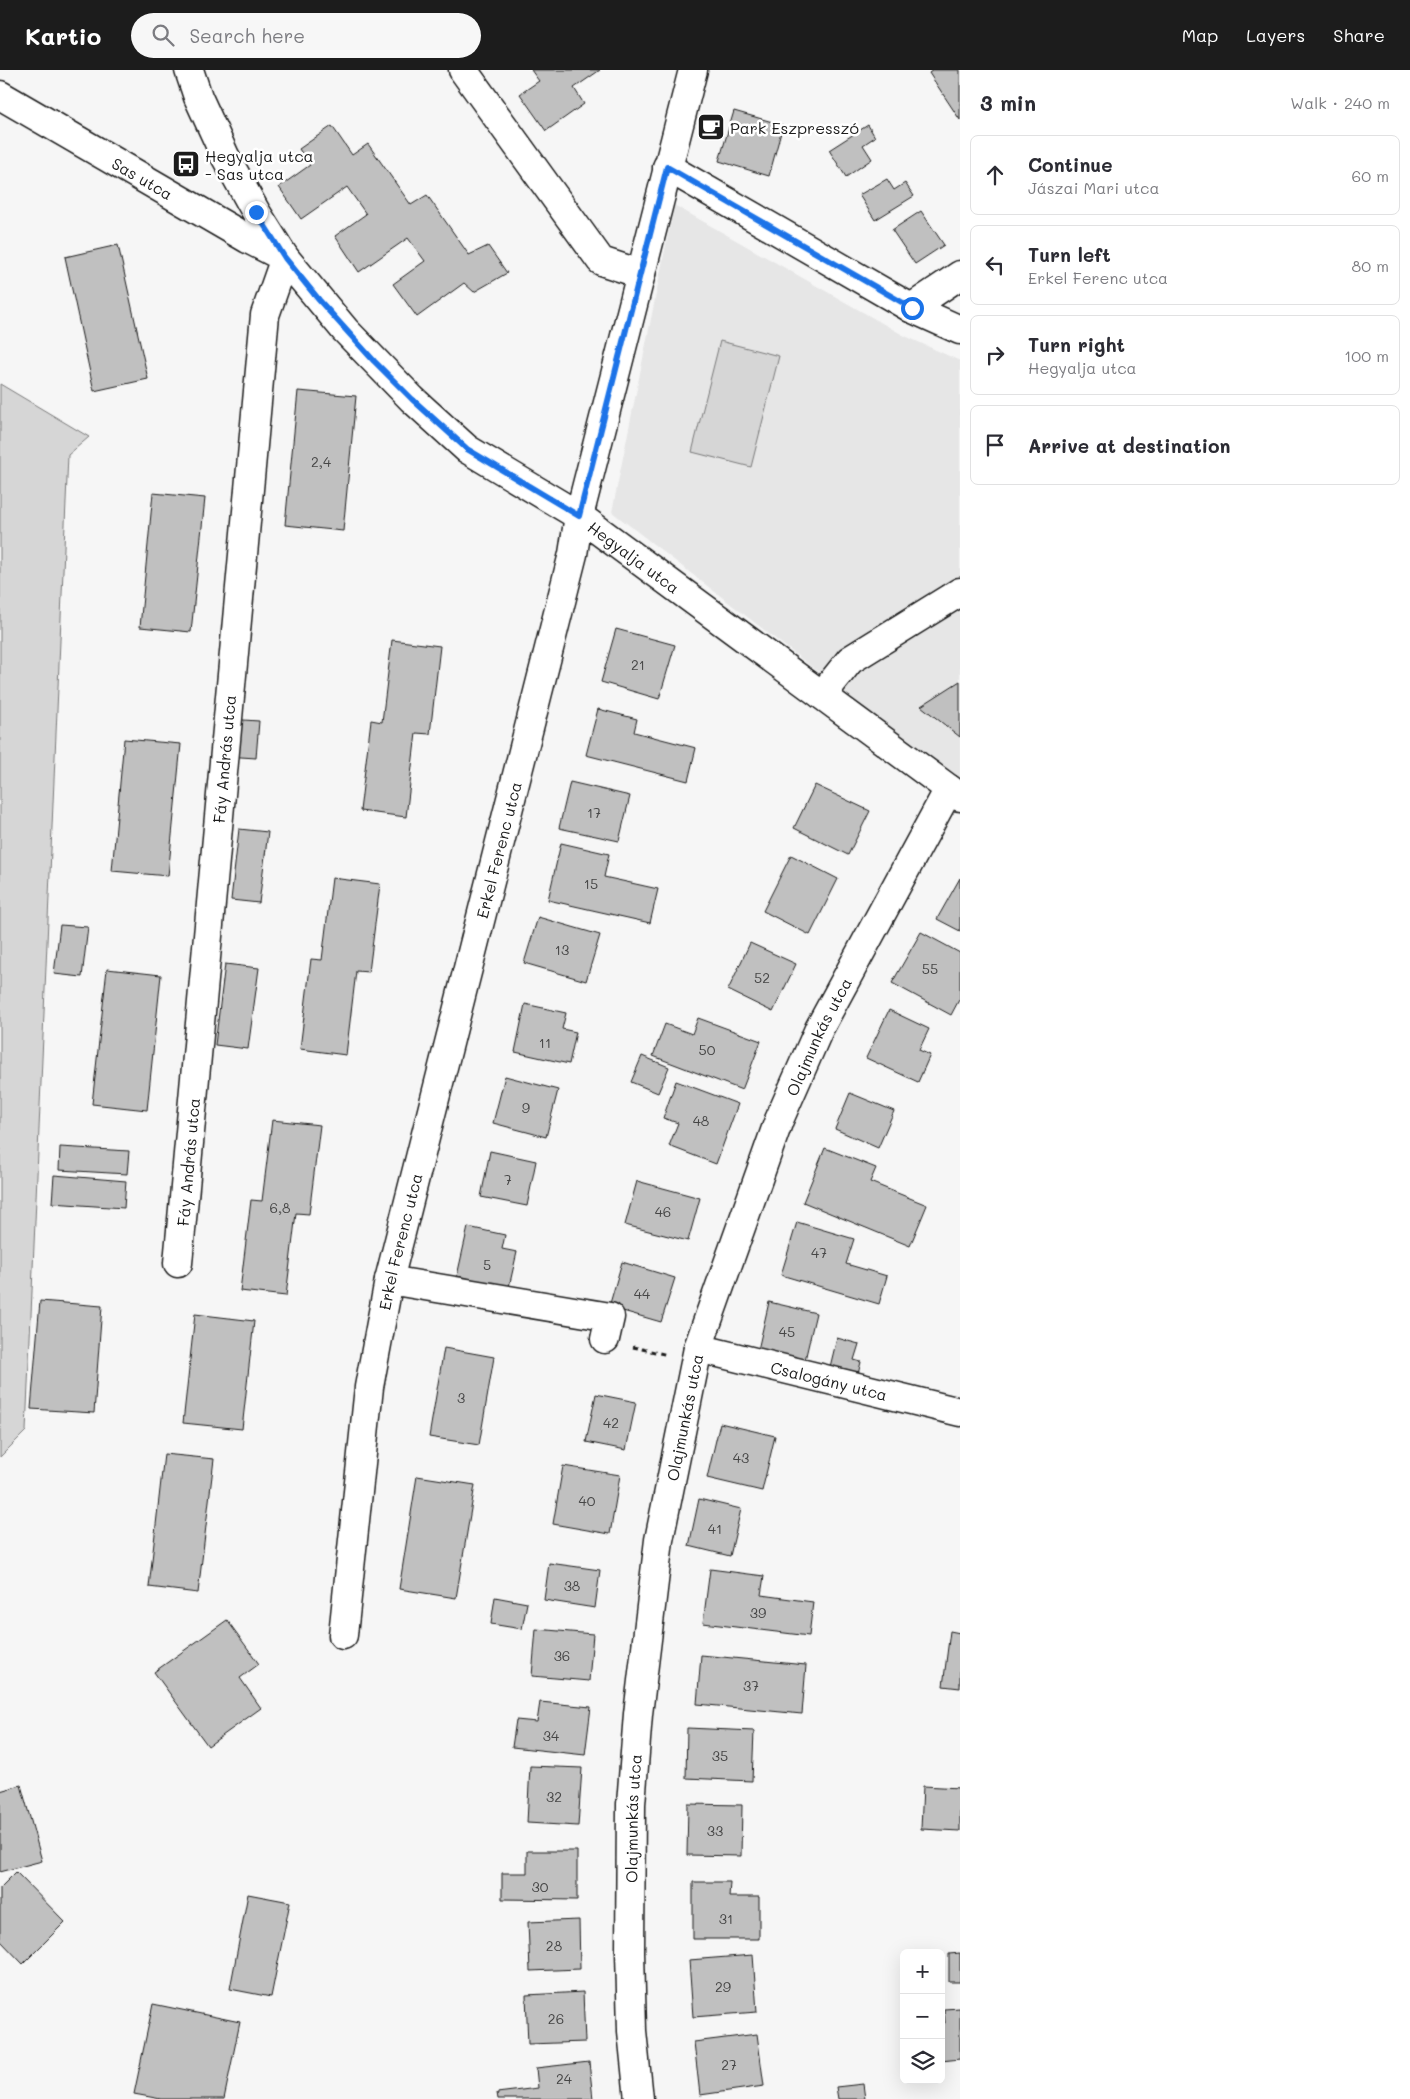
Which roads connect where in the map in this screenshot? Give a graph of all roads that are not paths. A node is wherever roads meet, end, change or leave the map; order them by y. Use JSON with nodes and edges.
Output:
{"nodes":[{"id":1,"x":189,"y":70,"type":"edge"},
{"id":2,"x":463,"y":70,"type":"edge"},
{"id":3,"x":692,"y":70,"type":"edge"},
{"id":4,"x":0,"y":95,"type":"edge"},
{"id":5,"x":667,"y":167,"type":"junction"},
{"id":6,"x":285,"y":258,"type":"junction"},
{"id":7,"x":641,"y":274,"type":"junction"},
{"id":8,"x":960,"y":275,"type":"edge"},
{"id":9,"x":912,"y":308,"type":"junction"},
{"id":10,"x":960,"y":330,"type":"edge"},
{"id":11,"x":579,"y":516,"type":"junction"},
{"id":12,"x":960,"y":592,"type":"edge"},
{"id":13,"x":822,"y":695,"type":"junction"},
{"id":14,"x":955,"y":793,"type":"edge"},
{"id":15,"x":178,"y":1262,"type":"dead end"},
{"id":16,"x":389,"y":1280,"type":"junction"},
{"id":17,"x":606,"y":1339,"type":"dead end"},
{"id":18,"x":698,"y":1348,"type":"junction"},
{"id":19,"x":960,"y":1412,"type":"edge"},
{"id":20,"x":343,"y":1635,"type":"dead end"},
{"id":21,"x":640,"y":2099,"type":"edge"}],
"edges":[{"from":1,"to":6,"type":"street","name":"Hegyalja utca"},
{"from":2,"to":7,"type":"street"},
{"from":3,"to":5,"type":"street","name":"Erkel Ferenc utca"},
{"from":4,"to":6,"type":"street","name":"Sas utca"},
{"from":5,"to":7,"type":"street","name":"Erkel Ferenc utca"},
{"from":5,"to":9,"type":"street"},
{"from":6,"to":11,"type":"street","name":"Hegyalja utca"},
{"from":6,"to":15,"type":"street","name":"Fáy András utca"},
{"from":7,"to":11,"type":"street","name":"Erkel Ferenc utca"},
{"from":8,"to":9,"type":"street"},
{"from":9,"to":10,"type":"street"},
{"from":11,"to":13,"type":"street","name":"Hegyalja utca"},
{"from":11,"to":16,"type":"street","name":"Erkel Ferenc utca"},
{"from":12,"to":13,"type":"street"},
{"from":13,"to":14,"type":"street","name":"Hegyalja utca"},
{"from":14,"to":18,"type":"street","name":"Olajmunkás utca"},
{"from":16,"to":17,"type":"street"},
{"from":16,"to":20,"type":"street","name":"Erkel Ferenc utca"},
{"from":18,"to":19,"type":"street","name":"Csalogány utca"},
{"from":18,"to":21,"type":"street","name":"Olajmunkás utca"}]}
